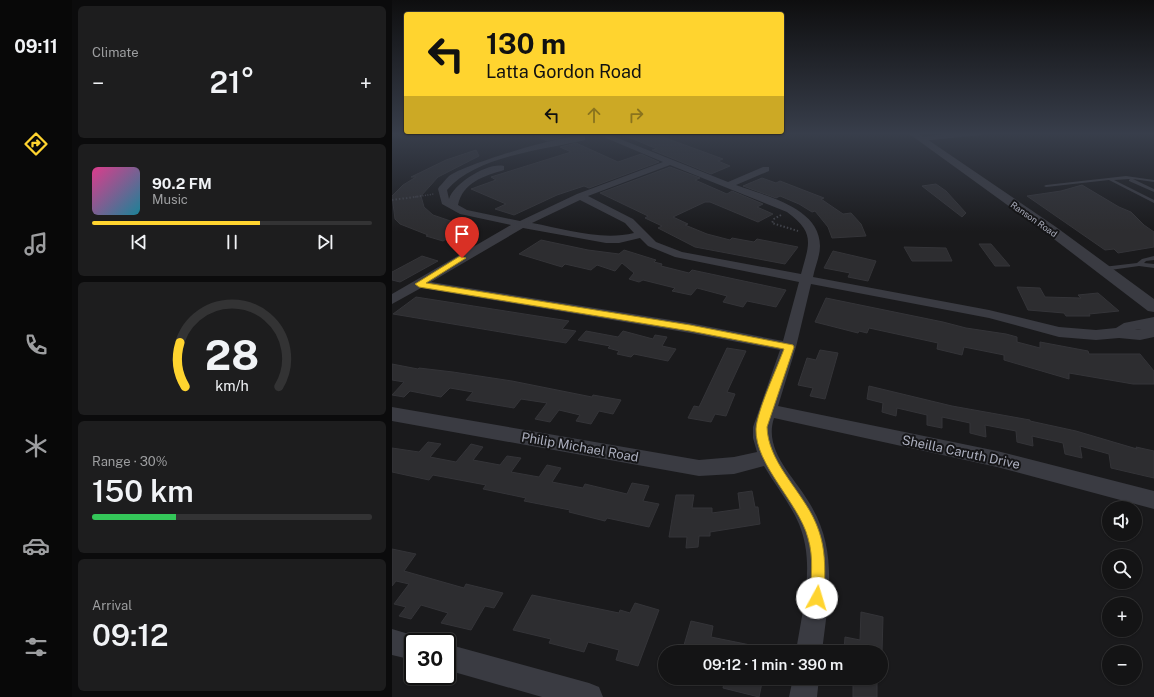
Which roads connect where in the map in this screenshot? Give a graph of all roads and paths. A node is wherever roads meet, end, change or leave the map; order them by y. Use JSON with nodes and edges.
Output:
{"nodes":[{"id":1,"x":476,"y":166,"type":"edge"},
{"id":2,"x":507,"y":166,"type":"edge"},
{"id":3,"x":661,"y":166,"type":"edge"},
{"id":4,"x":679,"y":166,"type":"edge"},
{"id":5,"x":958,"y":166,"type":"edge"},
{"id":6,"x":766,"y":169,"type":"dead end"},
{"id":7,"x":1126,"y":177,"type":"junction"},
{"id":8,"x":1110,"y":178,"type":"junction"},
{"id":9,"x":1154,"y":181,"type":"edge"},
{"id":10,"x":728,"y":185,"type":"junction"},
{"id":11,"x":1046,"y":186,"type":"dead end"},
{"id":12,"x":1154,"y":191,"type":"edge"},
{"id":13,"x":443,"y":192,"type":"junction"},
{"id":14,"x":580,"y":196,"type":"junction"},
{"id":15,"x":392,"y":200,"type":"edge"},
{"id":16,"x":1154,"y":202,"type":"edge"},
{"id":17,"x":453,"y":205,"type":"junction"},
{"id":18,"x":785,"y":214,"type":"dead end"},
{"id":19,"x":521,"y":224,"type":"junction"},
{"id":20,"x":802,"y":231,"type":"dead end"},
{"id":21,"x":642,"y":234,"type":"junction"},
{"id":22,"x":1154,"y":258,"type":"edge"},
{"id":23,"x":1139,"y":264,"type":"junction"},
{"id":24,"x":1154,"y":266,"type":"edge"},
{"id":25,"x":1104,"y":269,"type":"junction"},
{"id":26,"x":805,"y":280,"type":"junction"},
{"id":27,"x":419,"y":284,"type":"junction"},
{"id":28,"x":392,"y":300,"type":"edge"},
{"id":29,"x":1154,"y":307,"type":"edge"},
{"id":30,"x":1154,"y":322,"type":"edge"},
{"id":31,"x":1154,"y":332,"type":"edge"},
{"id":32,"x":1119,"y":333,"type":"junction"},
{"id":33,"x":789,"y":347,"type":"junction"},
{"id":34,"x":767,"y":410,"type":"junction"},
{"id":35,"x":392,"y":414,"type":"edge"},
{"id":36,"x":768,"y":456,"type":"junction"},
{"id":37,"x":1154,"y":500,"type":"edge"},
{"id":38,"x":392,"y":642,"type":"edge"},
{"id":39,"x":404,"y":645,"type":"edge"},
{"id":40,"x":810,"y":645,"type":"edge"},
{"id":41,"x":456,"y":660,"type":"edge"},
{"id":42,"x":805,"y":685,"type":"edge"},
{"id":43,"x":589,"y":697,"type":"edge"},
{"id":44,"x":803,"y":697,"type":"edge"}],
"edges":[{"from":1,"to":13,"type":"street"},
{"from":2,"to":17,"type":"street"},
{"from":3,"to":14,"type":"street"},
{"from":4,"to":10,"type":"street"},
{"from":5,"to":25,"type":"street","name":"Ranson Road"},
{"from":6,"to":10,"type":"street"},
{"from":7,"to":8,"type":"lane"},
{"from":7,"to":9,"type":"lane"},
{"from":7,"to":12,"type":"lane"},
{"from":8,"to":11,"type":"lane"},
{"from":8,"to":16,"type":"lane"},
{"from":10,"to":26,"type":"street"},
{"from":13,"to":15,"type":"path"},
{"from":13,"to":17,"type":"street"},
{"from":14,"to":19,"type":"street"},
{"from":14,"to":21,"type":"street"},
{"from":17,"to":19,"type":"street"},
{"from":18,"to":20,"type":"path"},
{"from":19,"to":21,"type":"street"},
{"from":19,"to":27,"type":"street"},
{"from":21,"to":26,"type":"street"},
{"from":22,"to":23,"type":"lane"},
{"from":23,"to":24,"type":"lane"},
{"from":23,"to":25,"type":"lane"},
{"from":25,"to":29,"type":"street","name":"Ranson Road"},
{"from":26,"to":32,"type":"street"},
{"from":26,"to":33,"type":"street"},
{"from":27,"to":28,"type":"street"},
{"from":27,"to":33,"type":"street"},
{"from":30,"to":32,"type":"street"},
{"from":31,"to":32,"type":"street"},
{"from":33,"to":34,"type":"street"},
{"from":34,"to":36,"type":"street"},
{"from":34,"to":37,"type":"street","name":"Sheilla Caruth Drive"},
{"from":35,"to":36,"type":"street","name":"Philip Michael Road"},
{"from":36,"to":40,"type":"street"},
{"from":38,"to":39,"type":"street"},
{"from":41,"to":43,"type":"street"},
{"from":42,"to":44,"type":"street"}]}
